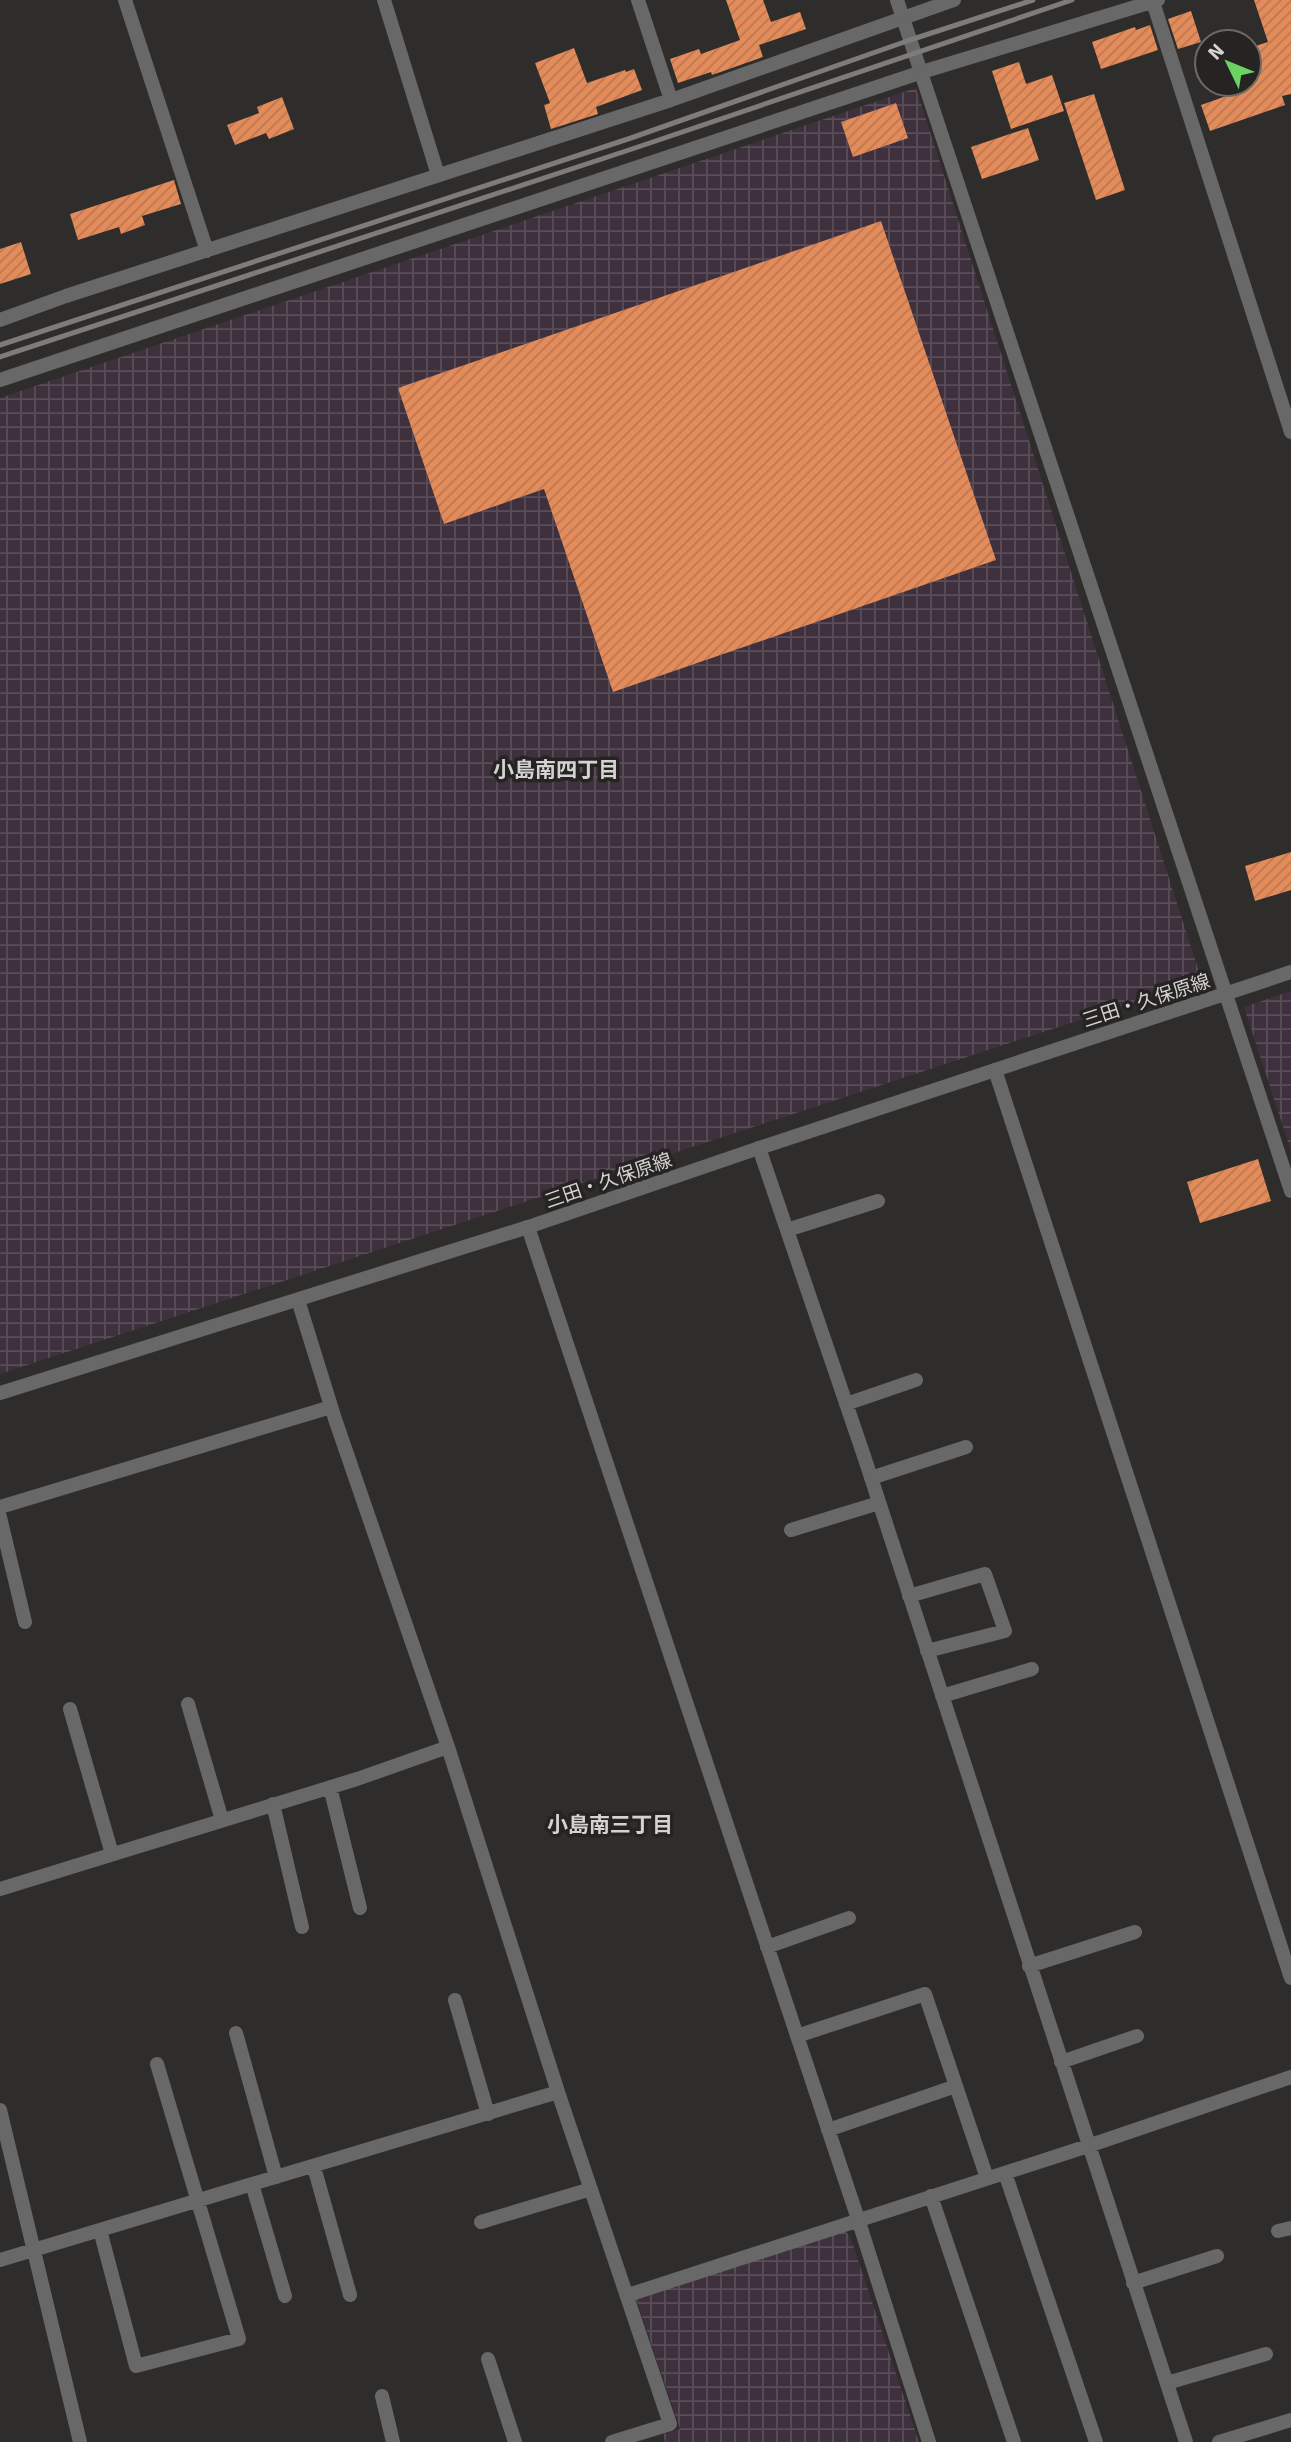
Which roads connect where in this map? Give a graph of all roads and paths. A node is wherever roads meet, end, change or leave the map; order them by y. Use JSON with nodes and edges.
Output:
{"nodes":[{"id":1,"x":125,"y":0,"type":"edge"},
{"id":2,"x":384,"y":0,"type":"edge"},
{"id":3,"x":638,"y":0,"type":"edge"},
{"id":4,"x":897,"y":0,"type":"edge"},
{"id":5,"x":954,"y":0,"type":"edge"},
{"id":6,"x":1155,"y":1,"type":"edge"},
{"id":7,"x":903,"y":16,"type":"junction"},
{"id":8,"x":922,"y":72,"type":"junction"},
{"id":9,"x":671,"y":100,"type":"junction"},
{"id":10,"x":438,"y":175,"type":"junction"},
{"id":11,"x":207,"y":251,"type":"junction"},
{"id":12,"x":0,"y":320,"type":"edge"},
{"id":13,"x":0,"y":380,"type":"edge"},
{"id":14,"x":1291,"y":432,"type":"edge"},
{"id":15,"x":1291,"y":972,"type":"edge"},
{"id":16,"x":1225,"y":994,"type":"junction"},
{"id":17,"x":995,"y":1070,"type":"junction"},
{"id":18,"x":759,"y":1148,"type":"junction"},
{"id":19,"x":1291,"y":1191,"type":"edge"},
{"id":20,"x":878,"y":1201,"type":"dead end"},
{"id":21,"x":528,"y":1227,"type":"junction"},
{"id":22,"x":787,"y":1230,"type":"junction"},
{"id":23,"x":298,"y":1300,"type":"junction"},
{"id":24,"x":916,"y":1380,"type":"dead end"},
{"id":25,"x":0,"y":1393,"type":"edge"},
{"id":26,"x":846,"y":1404,"type":"junction"},
{"id":27,"x":331,"y":1407,"type":"junction"},
{"id":28,"x":966,"y":1447,"type":"dead end"},
{"id":29,"x":871,"y":1478,"type":"junction"},
{"id":30,"x":879,"y":1503,"type":"junction"},
{"id":31,"x":0,"y":1507,"type":"edge"},
{"id":32,"x":0,"y":1517,"type":"edge"},
{"id":33,"x":791,"y":1530,"type":"dead end"},
{"id":34,"x":909,"y":1596,"type":"junction"},
{"id":35,"x":25,"y":1622,"type":"dead end"},
{"id":36,"x":928,"y":1651,"type":"junction"},
{"id":37,"x":1032,"y":1669,"type":"dead end"},
{"id":38,"x":942,"y":1696,"type":"junction"},
{"id":39,"x":188,"y":1704,"type":"dead end"},
{"id":40,"x":70,"y":1709,"type":"dead end"},
{"id":41,"x":448,"y":1747,"type":"junction"},
{"id":42,"x":330,"y":1787,"type":"junction"},
{"id":43,"x":273,"y":1804,"type":"junction"},
{"id":44,"x":222,"y":1820,"type":"junction"},
{"id":45,"x":112,"y":1854,"type":"junction"},
{"id":46,"x":0,"y":1889,"type":"edge"},
{"id":47,"x":360,"y":1908,"type":"dead end"},
{"id":48,"x":849,"y":1918,"type":"dead end"},
{"id":49,"x":302,"y":1927,"type":"dead end"},
{"id":50,"x":1135,"y":1932,"type":"dead end"},
{"id":51,"x":767,"y":1947,"type":"junction"},
{"id":52,"x":1029,"y":1966,"type":"junction"},
{"id":53,"x":1291,"y":1978,"type":"edge"},
{"id":54,"x":455,"y":2000,"type":"dead end"},
{"id":55,"x":236,"y":2033,"type":"dead end"},
{"id":56,"x":797,"y":2036,"type":"junction"},
{"id":57,"x":1137,"y":2036,"type":"dead end"},
{"id":58,"x":1061,"y":2062,"type":"junction"},
{"id":59,"x":157,"y":2064,"type":"dead end"},
{"id":60,"x":1291,"y":2077,"type":"edge"},
{"id":61,"x":956,"y":2086,"type":"junction"},
{"id":62,"x":558,"y":2092,"type":"junction"},
{"id":63,"x":0,"y":2110,"type":"edge"},
{"id":64,"x":488,"y":2114,"type":"junction"},
{"id":65,"x":828,"y":2130,"type":"junction"},
{"id":66,"x":1088,"y":2146,"type":"junction"},
{"id":67,"x":314,"y":2166,"type":"junction"},
{"id":68,"x":1005,"y":2173,"type":"junction"},
{"id":69,"x":276,"y":2177,"type":"junction"},
{"id":70,"x":987,"y":2178,"type":"junction"},
{"id":71,"x":253,"y":2184,"type":"junction"},
{"id":72,"x":591,"y":2189,"type":"junction"},
{"id":73,"x":931,"y":2196,"type":"junction"},
{"id":74,"x":197,"y":2201,"type":"junction"},
{"id":75,"x":858,"y":2219,"type":"junction"},
{"id":76,"x":481,"y":2222,"type":"dead end"},
{"id":77,"x":100,"y":2230,"type":"junction"},
{"id":78,"x":34,"y":2249,"type":"junction"},
{"id":79,"x":1217,"y":2256,"type":"dead end"},
{"id":80,"x":0,"y":2260,"type":"edge"},
{"id":81,"x":1133,"y":2284,"type":"junction"},
{"id":82,"x":350,"y":2295,"type":"dead end"},
{"id":83,"x":628,"y":2295,"type":"junction"},
{"id":84,"x":285,"y":2296,"type":"dead end"},
{"id":85,"x":1266,"y":2354,"type":"dead end"},
{"id":86,"x":488,"y":2359,"type":"dead end"},
{"id":87,"x":1167,"y":2383,"type":"junction"},
{"id":88,"x":382,"y":2396,"type":"dead end"},
{"id":89,"x":1291,"y":2420,"type":"edge"},
{"id":90,"x":80,"y":2442,"type":"edge"},
{"id":91,"x":393,"y":2442,"type":"edge"},
{"id":92,"x":515,"y":2442,"type":"edge"},
{"id":93,"x":612,"y":2442,"type":"edge"},
{"id":94,"x":929,"y":2442,"type":"edge"},
{"id":95,"x":1014,"y":2442,"type":"edge"},
{"id":96,"x":1096,"y":2442,"type":"edge"},
{"id":97,"x":1186,"y":2442,"type":"edge"},
{"id":98,"x":1219,"y":2442,"type":"edge"}],
"edges":[{"from":1,"to":11,"type":"street"},
{"from":2,"to":10,"type":"street"},
{"from":3,"to":9,"type":"street"},
{"from":4,"to":7,"type":"street"},
{"from":5,"to":7,"type":"street"},
{"from":6,"to":8,"type":"street"},
{"from":6,"to":14,"type":"street"},
{"from":7,"to":8,"type":"street"},
{"from":7,"to":9,"type":"street"},
{"from":8,"to":13,"type":"street"},
{"from":8,"to":16,"type":"street"},
{"from":9,"to":10,"type":"street"},
{"from":10,"to":11,"type":"street"},
{"from":11,"to":12,"type":"street"},
{"from":15,"to":16,"type":"street","name":"三田・久保原線"},
{"from":16,"to":17,"type":"street","name":"三田・久保原線"},
{"from":16,"to":19,"type":"street"},
{"from":17,"to":18,"type":"street","name":"三田・久保原線"},
{"from":17,"to":53,"type":"street"},
{"from":18,"to":21,"type":"street","name":"三田・久保原線"},
{"from":18,"to":22,"type":"street"},
{"from":20,"to":22,"type":"street"},
{"from":21,"to":23,"type":"street","name":"三田・久保原線"},
{"from":21,"to":51,"type":"street"},
{"from":22,"to":26,"type":"street"},
{"from":23,"to":25,"type":"street","name":"三田・久保原線"},
{"from":23,"to":27,"type":"street"},
{"from":24,"to":26,"type":"street"},
{"from":26,"to":29,"type":"street"},
{"from":27,"to":31,"type":"street"},
{"from":27,"to":41,"type":"street"},
{"from":28,"to":29,"type":"street"},
{"from":29,"to":30,"type":"street"},
{"from":30,"to":33,"type":"street"},
{"from":30,"to":34,"type":"street"},
{"from":32,"to":35,"type":"street"},
{"from":34,"to":36,"type":"street"},
{"from":34,"to":36,"type":"street"},
{"from":36,"to":38,"type":"street"},
{"from":37,"to":38,"type":"street"},
{"from":38,"to":52,"type":"street"},
{"from":39,"to":44,"type":"street"},
{"from":40,"to":45,"type":"street"},
{"from":41,"to":42,"type":"street"},
{"from":41,"to":62,"type":"street"},
{"from":42,"to":43,"type":"street"},
{"from":42,"to":47,"type":"street"},
{"from":43,"to":44,"type":"street"},
{"from":43,"to":49,"type":"street"},
{"from":44,"to":45,"type":"street"},
{"from":45,"to":46,"type":"street"},
{"from":48,"to":51,"type":"street"},
{"from":50,"to":52,"type":"street"},
{"from":51,"to":56,"type":"street"},
{"from":52,"to":58,"type":"street"},
{"from":54,"to":64,"type":"street"},
{"from":55,"to":69,"type":"street"},
{"from":56,"to":61,"type":"street"},
{"from":56,"to":65,"type":"street"},
{"from":57,"to":58,"type":"street"},
{"from":58,"to":66,"type":"street"},
{"from":59,"to":74,"type":"street"},
{"from":60,"to":66,"type":"street"},
{"from":61,"to":65,"type":"street"},
{"from":61,"to":70,"type":"street"},
{"from":62,"to":64,"type":"street"},
{"from":62,"to":72,"type":"street"},
{"from":63,"to":78,"type":"street"},
{"from":64,"to":67,"type":"street"},
{"from":65,"to":75,"type":"street"},
{"from":66,"to":68,"type":"street"},
{"from":66,"to":81,"type":"street"},
{"from":67,"to":69,"type":"street"},
{"from":67,"to":82,"type":"street"},
{"from":68,"to":70,"type":"street"},
{"from":68,"to":96,"type":"street"},
{"from":69,"to":71,"type":"street"},
{"from":70,"to":73,"type":"street"},
{"from":71,"to":74,"type":"street"},
{"from":71,"to":84,"type":"street"},
{"from":72,"to":76,"type":"street"},
{"from":72,"to":83,"type":"street"},
{"from":73,"to":75,"type":"street"},
{"from":73,"to":95,"type":"street"},
{"from":74,"to":77,"type":"street"},
{"from":74,"to":77,"type":"street"},
{"from":75,"to":83,"type":"street"},
{"from":75,"to":94,"type":"street"},
{"from":77,"to":78,"type":"street"},
{"from":78,"to":80,"type":"street"},
{"from":78,"to":90,"type":"street"},
{"from":79,"to":81,"type":"street"},
{"from":81,"to":87,"type":"street"},
{"from":83,"to":93,"type":"street"},
{"from":85,"to":87,"type":"street"},
{"from":86,"to":92,"type":"street"},
{"from":87,"to":97,"type":"street"},
{"from":88,"to":91,"type":"street"},
{"from":89,"to":98,"type":"street"}]}
